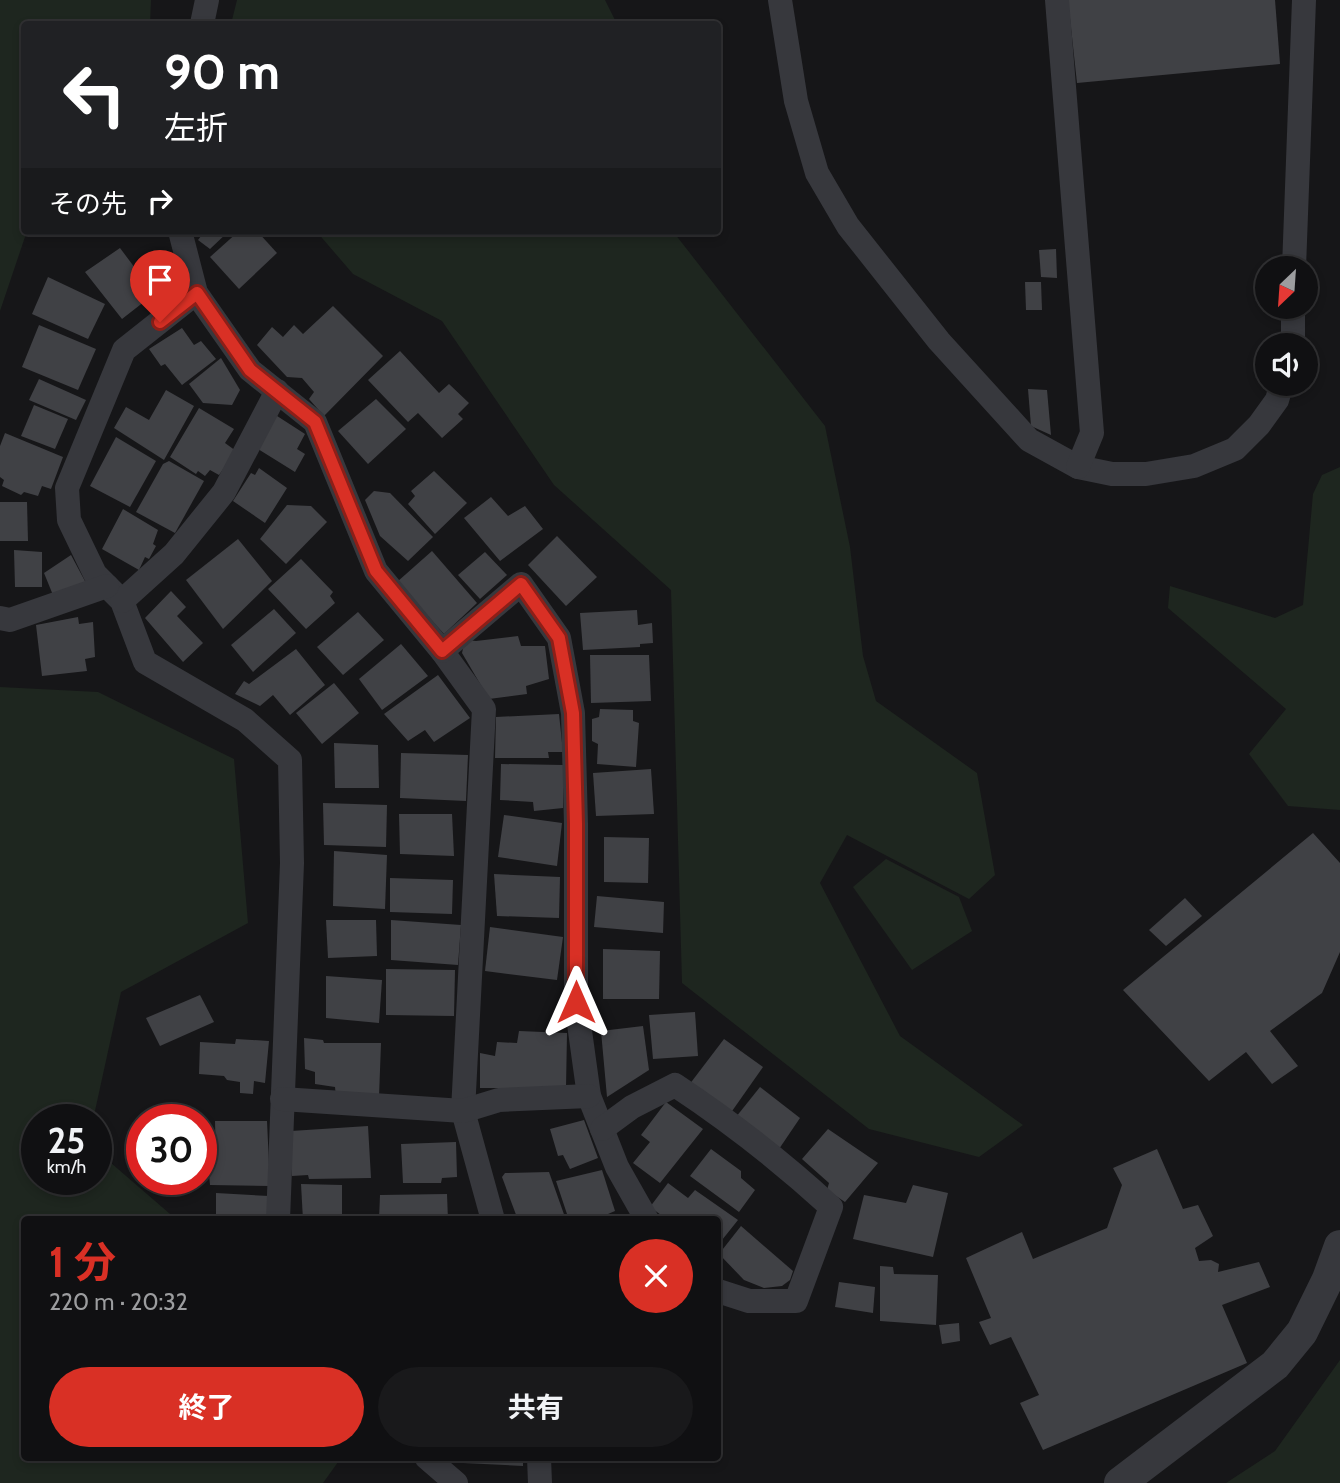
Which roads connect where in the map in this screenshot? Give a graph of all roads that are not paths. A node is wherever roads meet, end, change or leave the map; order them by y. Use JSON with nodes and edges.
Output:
{"nodes":[{"id":1,"x":207,"y":0,"type":"edge"},
{"id":2,"x":780,"y":0,"type":"edge"},
{"id":3,"x":1057,"y":0,"type":"edge"},
{"id":4,"x":1304,"y":0,"type":"edge"},
{"id":5,"x":203,"y":21,"type":"edge"},
{"id":6,"x":181,"y":235,"type":"edge"},
{"id":7,"x":1294,"y":256,"type":"edge"},
{"id":8,"x":197,"y":293,"type":"junction"},
{"id":9,"x":276,"y":391,"type":"junction"},
{"id":10,"x":1278,"y":396,"type":"edge"},
{"id":11,"x":1079,"y":467,"type":"junction"},
{"id":12,"x":114,"y":594,"type":"junction"},
{"id":13,"x":0,"y":618,"type":"edge"},
{"id":14,"x":442,"y":651,"type":"junction"},
{"id":15,"x":589,"y":1096,"type":"junction"},
{"id":16,"x":282,"y":1100,"type":"junction"},
{"id":17,"x":463,"y":1111,"type":"junction"},
{"id":18,"x":602,"y":1129,"type":"junction"},
{"id":19,"x":278,"y":1216,"type":"edge"},
{"id":20,"x":492,"y":1216,"type":"edge"},
{"id":21,"x":645,"y":1216,"type":"edge"},
{"id":22,"x":1340,"y":1246,"type":"edge"},
{"id":23,"x":721,"y":1292,"type":"edge"},
{"id":24,"x":430,"y":1461,"type":"edge"},
{"id":25,"x":539,"y":1461,"type":"edge"},
{"id":26,"x":456,"y":1483,"type":"edge"},
{"id":27,"x":540,"y":1483,"type":"edge"},
{"id":28,"x":1120,"y":1483,"type":"edge"}],
"edges":[{"from":1,"to":5,"type":"street"},
{"from":2,"to":11,"type":"street"},
{"from":3,"to":11,"type":"street"},
{"from":4,"to":7,"type":"street"},
{"from":6,"to":8,"type":"street"},
{"from":8,"to":9,"type":"street"},
{"from":8,"to":12,"type":"street"},
{"from":9,"to":12,"type":"street"},
{"from":9,"to":14,"type":"street"},
{"from":10,"to":11,"type":"street"},
{"from":12,"to":13,"type":"street"},
{"from":12,"to":16,"type":"street"},
{"from":14,"to":15,"type":"street"},
{"from":14,"to":17,"type":"street"},
{"from":15,"to":17,"type":"street"},
{"from":15,"to":18,"type":"street"},
{"from":16,"to":17,"type":"street"},
{"from":16,"to":19,"type":"street"},
{"from":17,"to":20,"type":"street"},
{"from":18,"to":21,"type":"street"},
{"from":18,"to":23,"type":"street"},
{"from":22,"to":28,"type":"street"},
{"from":24,"to":26,"type":"street"},
{"from":25,"to":27,"type":"street"}]}
